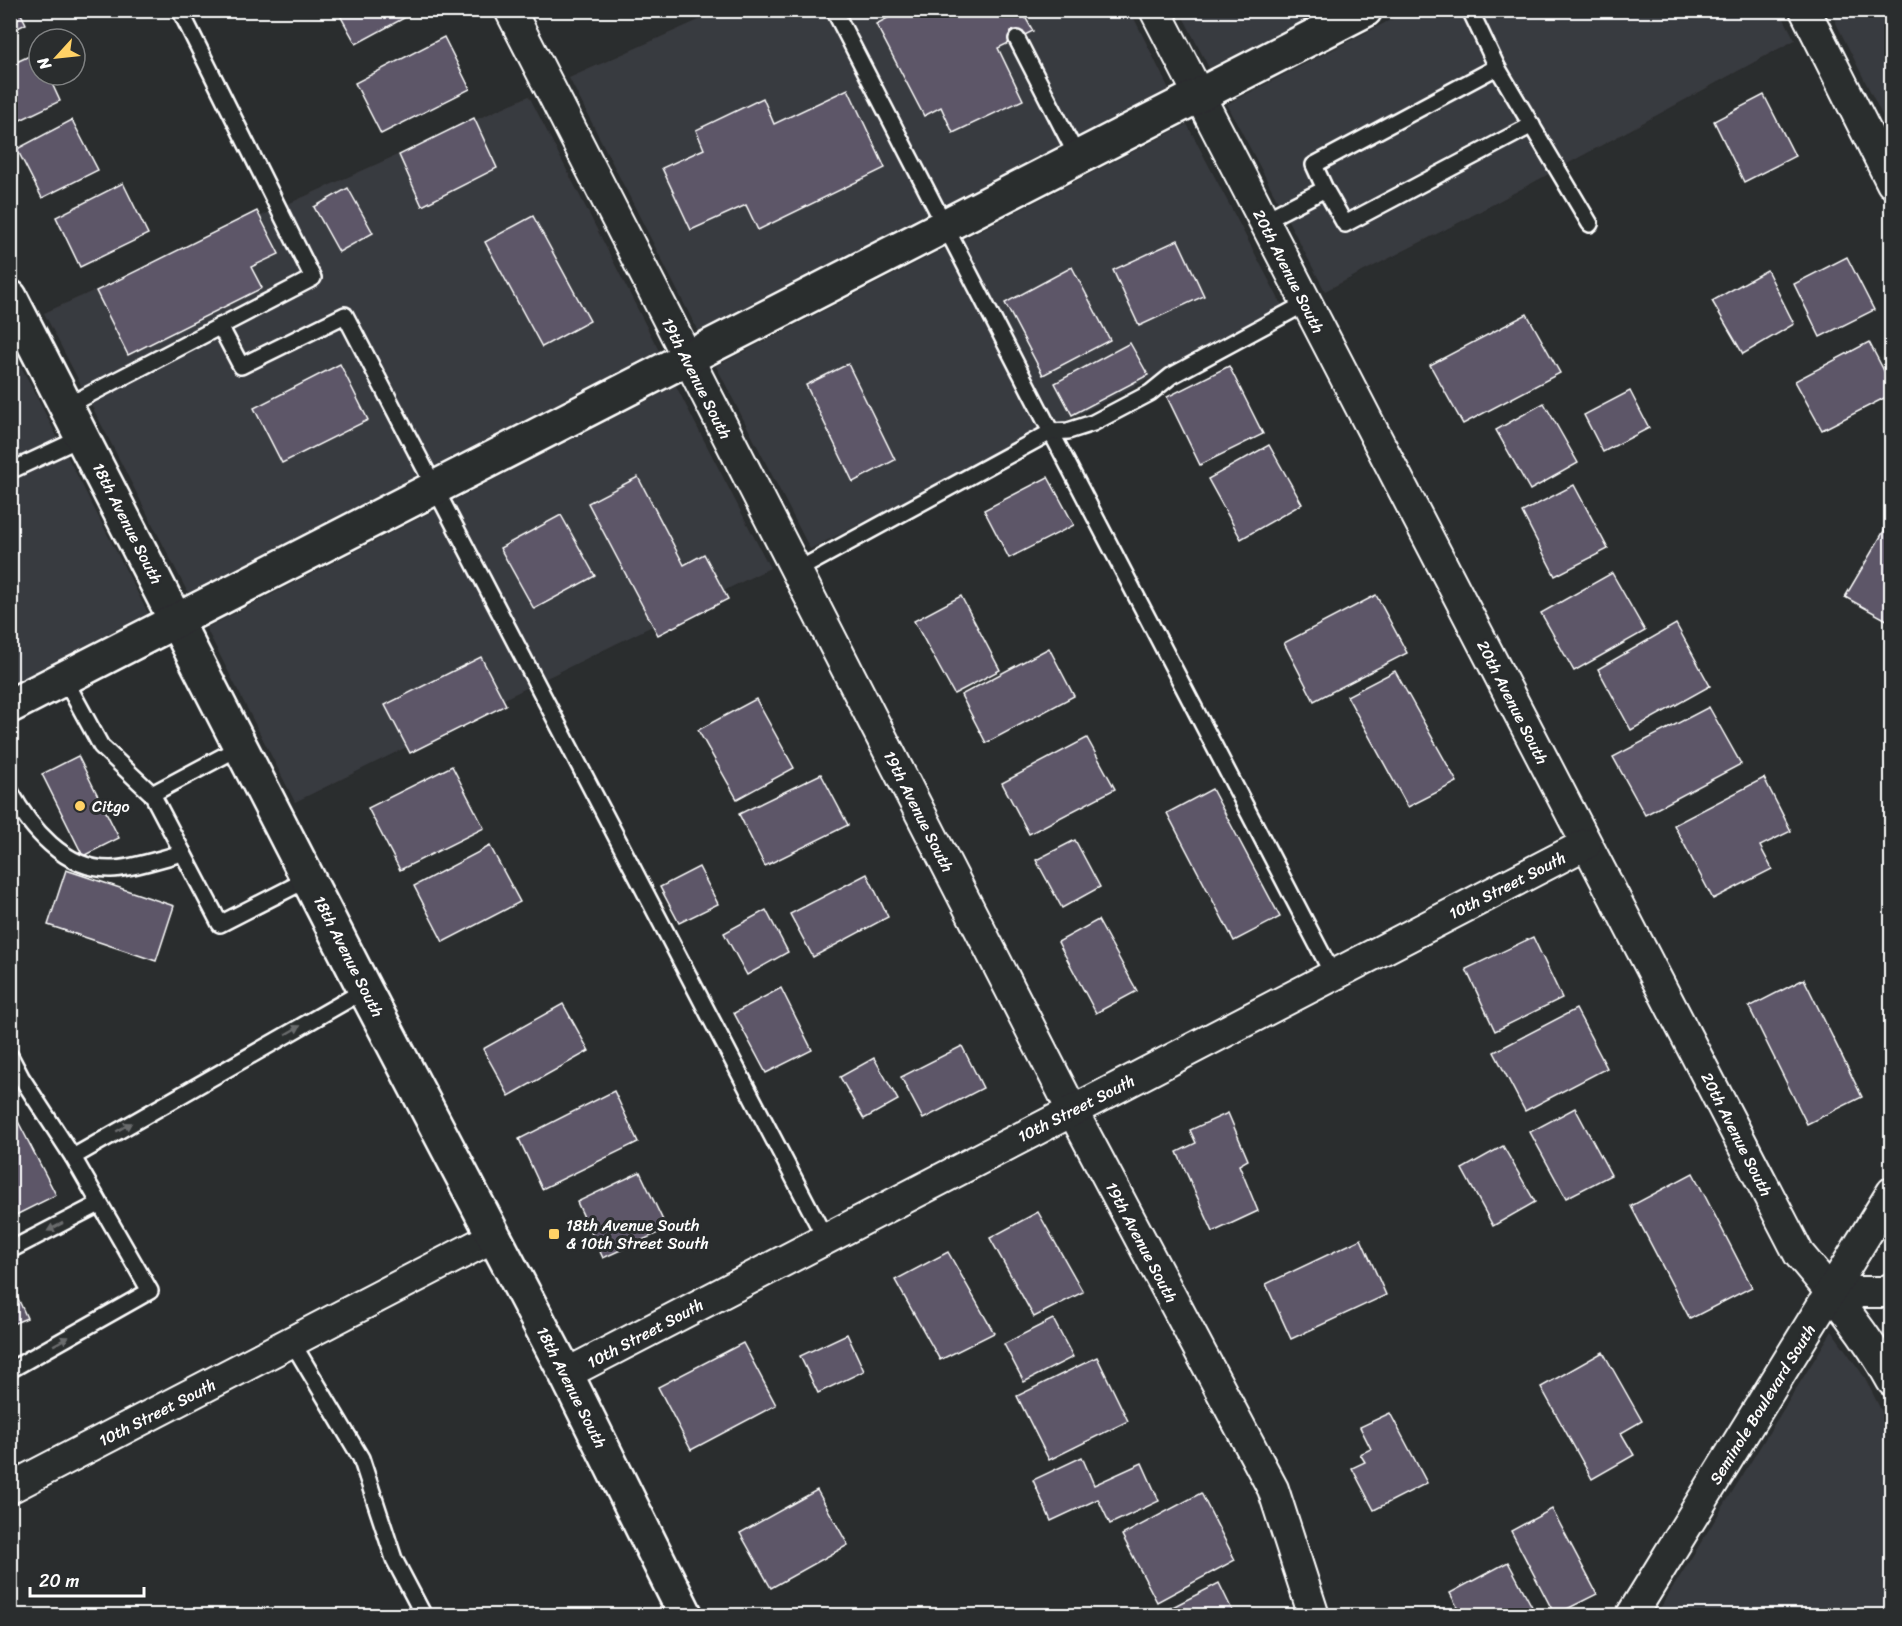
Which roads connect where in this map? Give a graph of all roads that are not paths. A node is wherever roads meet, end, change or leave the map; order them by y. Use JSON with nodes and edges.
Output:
{"nodes":[{"id":1,"x":180,"y":10,"type":"edge"},
{"id":2,"x":510,"y":10,"type":"edge"},
{"id":3,"x":834,"y":10,"type":"edge"},
{"id":4,"x":1155,"y":10,"type":"edge"},
{"id":5,"x":1365,"y":10,"type":"edge"},
{"id":6,"x":1470,"y":10,"type":"edge"},
{"id":7,"x":1805,"y":10,"type":"edge"},
{"id":8,"x":1017,"y":39,"type":"dead end"},
{"id":9,"x":1497,"y":67,"type":"junction"},
{"id":10,"x":1198,"y":96,"type":"junction"},
{"id":11,"x":1532,"y":125,"type":"junction"},
{"id":12,"x":1078,"y":158,"type":"junction"},
{"id":13,"x":1892,"y":183,"type":"edge"},
{"id":14,"x":1325,"y":189,"type":"junction"},
{"id":15,"x":1263,"y":221,"type":"junction"},
{"id":16,"x":1590,"y":224,"type":"dead end"},
{"id":17,"x":944,"y":226,"type":"junction"},
{"id":18,"x":10,"y":297,"type":"edge"},
{"id":19,"x":1306,"y":303,"type":"junction"},
{"id":20,"x":220,"y":326,"type":"junction"},
{"id":21,"x":687,"y":358,"type":"junction"},
{"id":22,"x":67,"y":406,"type":"junction"},
{"id":23,"x":1050,"y":432,"type":"junction"},
{"id":24,"x":83,"y":437,"type":"junction"},
{"id":25,"x":10,"y":471,"type":"edge"},
{"id":26,"x":434,"y":489,"type":"junction"},
{"id":27,"x":796,"y":571,"type":"junction"},
{"id":28,"x":177,"y":620,"type":"junction"},
{"id":29,"x":64,"y":678,"type":"junction"},
{"id":30,"x":10,"y":706,"type":"edge"},
{"id":31,"x":242,"y":746,"type":"junction"},
{"id":32,"x":10,"y":791,"type":"edge"},
{"id":33,"x":152,"y":794,"type":"junction"},
{"id":34,"x":1586,"y":844,"type":"junction"},
{"id":35,"x":183,"y":853,"type":"junction"},
{"id":36,"x":309,"y":878,"type":"junction"},
{"id":37,"x":1333,"y":975,"type":"junction"},
{"id":38,"x":365,"y":990,"type":"junction"},
{"id":39,"x":10,"y":1056,"type":"edge"},
{"id":40,"x":1072,"y":1110,"type":"junction"},
{"id":41,"x":73,"y":1156,"type":"junction"},
{"id":42,"x":1892,"y":1192,"type":"edge"},
{"id":43,"x":99,"y":1204,"type":"junction"},
{"id":44,"x":495,"y":1236,"type":"junction"},
{"id":45,"x":825,"y":1239,"type":"junction"},
{"id":46,"x":10,"y":1250,"type":"edge"},
{"id":47,"x":1892,"y":1288,"type":"edge"},
{"id":48,"x":1831,"y":1292,"type":"junction"},
{"id":49,"x":292,"y":1342,"type":"junction"},
{"id":50,"x":10,"y":1370,"type":"edge"},
{"id":51,"x":566,"y":1374,"type":"junction"},
{"id":52,"x":1892,"y":1381,"type":"edge"},
{"id":53,"x":10,"y":1488,"type":"edge"},
{"id":54,"x":424,"y":1616,"type":"edge"},
{"id":55,"x":686,"y":1616,"type":"edge"},
{"id":56,"x":1314,"y":1616,"type":"edge"},
{"id":57,"x":1631,"y":1616,"type":"edge"}],
"edges":[{"from":1,"to":20,"type":"lane"},
{"from":2,"to":21,"type":"street","name":"19th Avenue South"},
{"from":3,"to":17,"type":"lane"},
{"from":4,"to":10,"type":"street","name":"20th Avenue South"},
{"from":5,"to":10,"type":"main road"},
{"from":6,"to":9,"type":"lane"},
{"from":7,"to":13,"type":"street"},
{"from":8,"to":12,"type":"lane"},
{"from":9,"to":11,"type":"lane"},
{"from":9,"to":14,"type":"lane"},
{"from":10,"to":12,"type":"main road"},
{"from":10,"to":15,"type":"street","name":"20th Avenue South"},
{"from":11,"to":14,"type":"lane"},
{"from":11,"to":16,"type":"lane"},
{"from":12,"to":17,"type":"main road"},
{"from":14,"to":15,"type":"lane"},
{"from":15,"to":19,"type":"street","name":"20th Avenue South"},
{"from":17,"to":21,"type":"main road"},
{"from":17,"to":23,"type":"lane"},
{"from":18,"to":22,"type":"main road","name":"18th Avenue South"},
{"from":19,"to":23,"type":"lane"},
{"from":19,"to":34,"type":"street","name":"20th Avenue South"},
{"from":20,"to":22,"type":"lane"},
{"from":20,"to":26,"type":"lane"},
{"from":21,"to":26,"type":"main road"},
{"from":21,"to":27,"type":"street","name":"19th Avenue South"},
{"from":22,"to":24,"type":"main road","name":"18th Avenue South"},
{"from":23,"to":27,"type":"lane"},
{"from":23,"to":37,"type":"lane"},
{"from":24,"to":25,"type":"lane"},
{"from":24,"to":28,"type":"main road","name":"18th Avenue South"},
{"from":26,"to":28,"type":"main road"},
{"from":26,"to":45,"type":"lane"},
{"from":27,"to":40,"type":"street","name":"19th Avenue South"},
{"from":28,"to":29,"type":"main road"},
{"from":28,"to":31,"type":"main road","name":"18th Avenue South"},
{"from":29,"to":30,"type":"main road"},
{"from":29,"to":33,"type":"lane"},
{"from":31,"to":33,"type":"lane"},
{"from":31,"to":36,"type":"main road","name":"18th Avenue South"},
{"from":32,"to":35,"type":"lane"},
{"from":33,"to":35,"type":"lane"},
{"from":34,"to":37,"type":"street","name":"10th Street South"},
{"from":34,"to":48,"type":"street","name":"20th Avenue South"},
{"from":35,"to":36,"type":"lane"},
{"from":36,"to":38,"type":"main road","name":"18th Avenue South"},
{"from":37,"to":40,"type":"street","name":"10th Street South"},
{"from":41,"to":38,"type":"lane","one_way":true},
{"from":38,"to":44,"type":"main road","name":"18th Avenue South"},
{"from":39,"to":41,"type":"lane"},
{"from":40,"to":45,"type":"street","name":"10th Street South"},
{"from":40,"to":56,"type":"street","name":"19th Avenue South"},
{"from":41,"to":43,"type":"lane"},
{"from":42,"to":48,"type":"street","name":"Seminole Boulevard South"},
{"from":43,"to":46,"type":"lane","one_way":true},
{"from":50,"to":43,"type":"lane","one_way":true},
{"from":44,"to":49,"type":"street","name":"10th Street South"},
{"from":44,"to":51,"type":"main road","name":"18th Avenue South"},
{"from":45,"to":51,"type":"street","name":"10th Street South"},
{"from":47,"to":48,"type":"street"},
{"from":48,"to":52,"type":"street","name":"20th Avenue South"},
{"from":48,"to":57,"type":"street","name":"Seminole Boulevard South"},
{"from":49,"to":53,"type":"street","name":"10th Street South"},
{"from":49,"to":54,"type":"lane"},
{"from":51,"to":55,"type":"main road","name":"18th Avenue South"}]}
